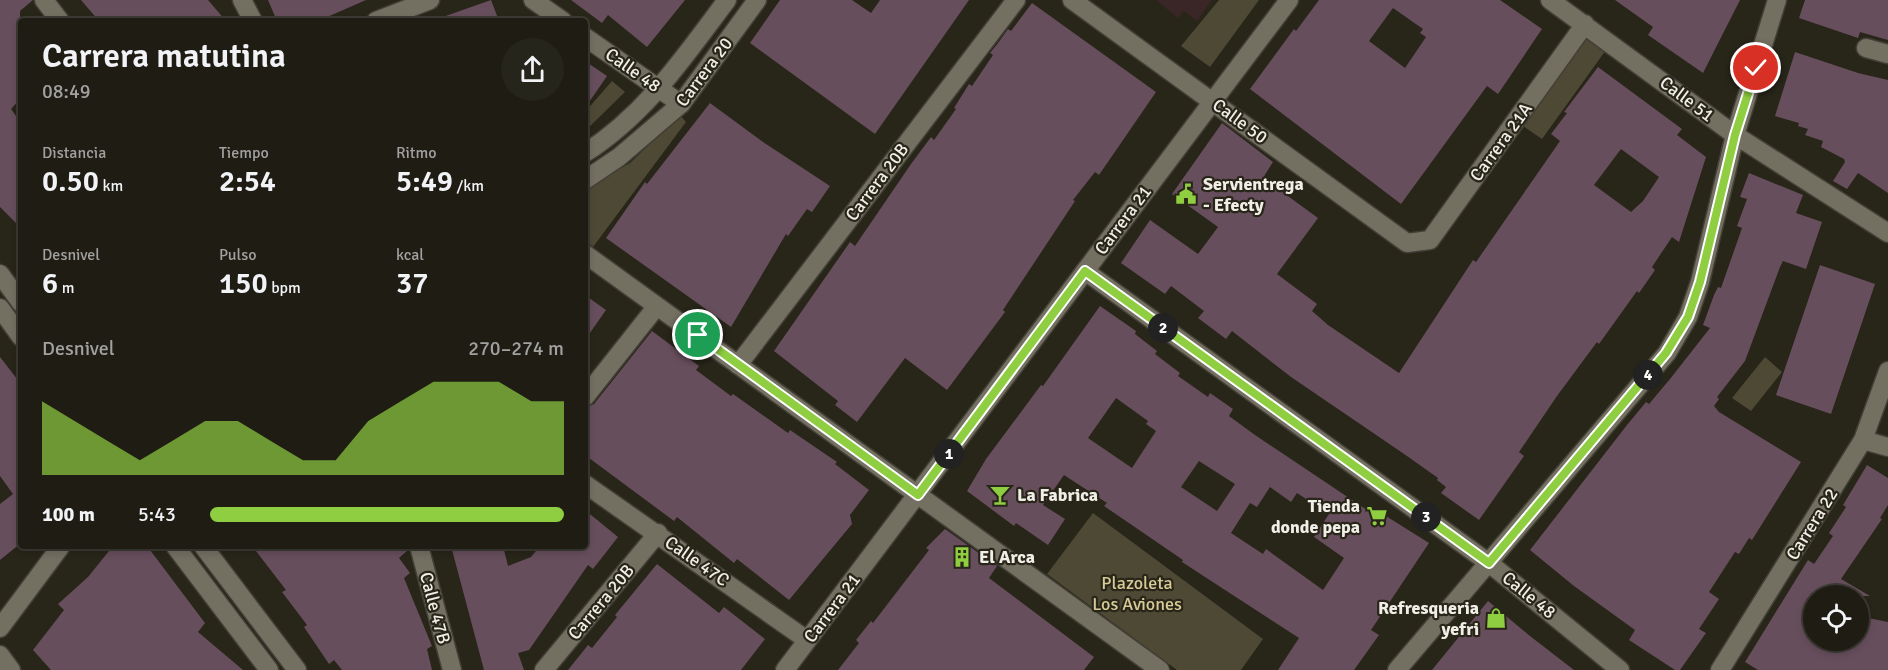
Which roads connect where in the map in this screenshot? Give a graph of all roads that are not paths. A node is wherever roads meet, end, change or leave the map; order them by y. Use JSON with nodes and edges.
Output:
{"nodes":[{"id":1,"x":44,"y":0,"type":"edge"},
{"id":2,"x":243,"y":0,"type":"edge"},
{"id":3,"x":430,"y":0,"type":"edge"},
{"id":4,"x":533,"y":0,"type":"edge"},
{"id":5,"x":727,"y":0,"type":"edge"},
{"id":6,"x":757,"y":0,"type":"edge"},
{"id":7,"x":1016,"y":0,"type":"edge"},
{"id":8,"x":1072,"y":0,"type":"edge"},
{"id":9,"x":1289,"y":0,"type":"edge"},
{"id":10,"x":1550,"y":0,"type":"edge"},
{"id":11,"x":1777,"y":0,"type":"edge"},
{"id":12,"x":58,"y":18,"type":"edge"},
{"id":13,"x":252,"y":18,"type":"edge"},
{"id":14,"x":383,"y":18,"type":"edge"},
{"id":15,"x":559,"y":18,"type":"edge"},
{"id":16,"x":1586,"y":24,"type":"junction"},
{"id":17,"x":588,"y":38,"type":"edge"},
{"id":18,"x":1866,"y":48,"type":"dead end"},
{"id":19,"x":1888,"y":54,"type":"edge"},
{"id":20,"x":660,"y":89,"type":"junction"},
{"id":21,"x":1212,"y":101,"type":"junction"},
{"id":22,"x":681,"y":104,"type":"junction"},
{"id":23,"x":1735,"y":135,"type":"junction"},
{"id":24,"x":588,"y":151,"type":"edge"},
{"id":25,"x":588,"y":178,"type":"edge"},
{"id":26,"x":1888,"y":233,"type":"edge"},
{"id":27,"x":1407,"y":243,"type":"joint"},
{"id":28,"x":588,"y":256,"type":"edge"},
{"id":29,"x":1085,"y":271,"type":"junction"},
{"id":30,"x":0,"y":274,"type":"edge"},
{"id":31,"x":18,"y":299,"type":"edge"},
{"id":32,"x":657,"y":306,"type":"junction"},
{"id":33,"x":0,"y":308,"type":"edge"},
{"id":34,"x":18,"y":333,"type":"edge"},
{"id":35,"x":738,"y":364,"type":"junction"},
{"id":36,"x":1888,"y":371,"type":"edge"},
{"id":37,"x":588,"y":393,"type":"edge"},
{"id":38,"x":1863,"y":440,"type":"junction"},
{"id":39,"x":1888,"y":447,"type":"edge"},
{"id":40,"x":588,"y":486,"type":"edge"},
{"id":41,"x":918,"y":495,"type":"junction"},
{"id":42,"x":658,"y":533,"type":"junction"},
{"id":43,"x":59,"y":549,"type":"edge"},
{"id":44,"x":177,"y":549,"type":"edge"},
{"id":45,"x":204,"y":549,"type":"edge"},
{"id":46,"x":420,"y":549,"type":"edge"},
{"id":47,"x":1489,"y":563,"type":"junction"},
{"id":48,"x":0,"y":628,"type":"edge"},
{"id":49,"x":807,"y":640,"type":"junction"},
{"id":50,"x":0,"y":655,"type":"edge"},
{"id":51,"x":11,"y":670,"type":"edge"},
{"id":52,"x":269,"y":670,"type":"edge"},
{"id":53,"x":297,"y":670,"type":"edge"},
{"id":54,"x":452,"y":670,"type":"edge"},
{"id":55,"x":544,"y":670,"type":"edge"},
{"id":56,"x":785,"y":670,"type":"edge"},
{"id":57,"x":1160,"y":670,"type":"edge"},
{"id":58,"x":1397,"y":670,"type":"edge"},
{"id":59,"x":1620,"y":670,"type":"edge"},
{"id":60,"x":1720,"y":670,"type":"edge"}],
"edges":[{"from":1,"to":12,"type":"street"},
{"from":2,"to":13,"type":"street"},
{"from":3,"to":14,"type":"street"},
{"from":4,"to":15,"type":"street"},
{"from":5,"to":20,"type":"street","name":"Carrera 20"},
{"from":6,"to":22,"type":"street","name":"Carrera 20"},
{"from":7,"to":35,"type":"street","name":"Carrera 20B"},
{"from":8,"to":21,"type":"street","name":"Calle 50"},
{"from":9,"to":21,"type":"street","name":"Carrera 21"},
{"from":10,"to":16,"type":"street","name":"Calle 51"},
{"from":11,"to":23,"type":"street"},
{"from":16,"to":23,"type":"street","name":"Calle 51"},
{"from":16,"to":27,"type":"street","name":"Carrera 21A"},
{"from":17,"to":20,"type":"street","name":"Calle 48"},
{"from":18,"to":19,"type":"street"},
{"from":20,"to":22,"type":"street","name":"Calle 48"},
{"from":20,"to":24,"type":"street","name":"Carrera 20"},
{"from":21,"to":27,"type":"street","name":"Calle 50"},
{"from":21,"to":29,"type":"street","name":"Carrera 21"},
{"from":22,"to":25,"type":"street","name":"Carrera 20"},
{"from":23,"to":26,"type":"street","name":"Calle 51"},
{"from":23,"to":47,"type":"street"},
{"from":28,"to":32,"type":"street"},
{"from":29,"to":41,"type":"street","name":"Carrera 21"},
{"from":29,"to":47,"type":"street","name":"Calle 48"},
{"from":30,"to":31,"type":"street"},
{"from":32,"to":35,"type":"street"},
{"from":32,"to":37,"type":"street"},
{"from":33,"to":34,"type":"street"},
{"from":35,"to":41,"type":"street"},
{"from":36,"to":38,"type":"street","name":"Carrera 22"},
{"from":38,"to":39,"type":"street"},
{"from":38,"to":60,"type":"street","name":"Carrera 22"},
{"from":40,"to":42,"type":"street","name":"Calle 47C"},
{"from":41,"to":49,"type":"street","name":"Carrera 21"},
{"from":41,"to":57,"type":"street"},
{"from":42,"to":49,"type":"street","name":"Calle 47C"},
{"from":42,"to":55,"type":"street","name":"Carrera 20B"},
{"from":43,"to":48,"type":"street"},
{"from":44,"to":52,"type":"street"},
{"from":45,"to":53,"type":"street"},
{"from":46,"to":54,"type":"street","name":"Calle 47B"},
{"from":47,"to":58,"type":"street"},
{"from":47,"to":59,"type":"street","name":"Calle 48"},
{"from":49,"to":56,"type":"street","name":"Carrera 21"},
{"from":50,"to":51,"type":"street"}]}
